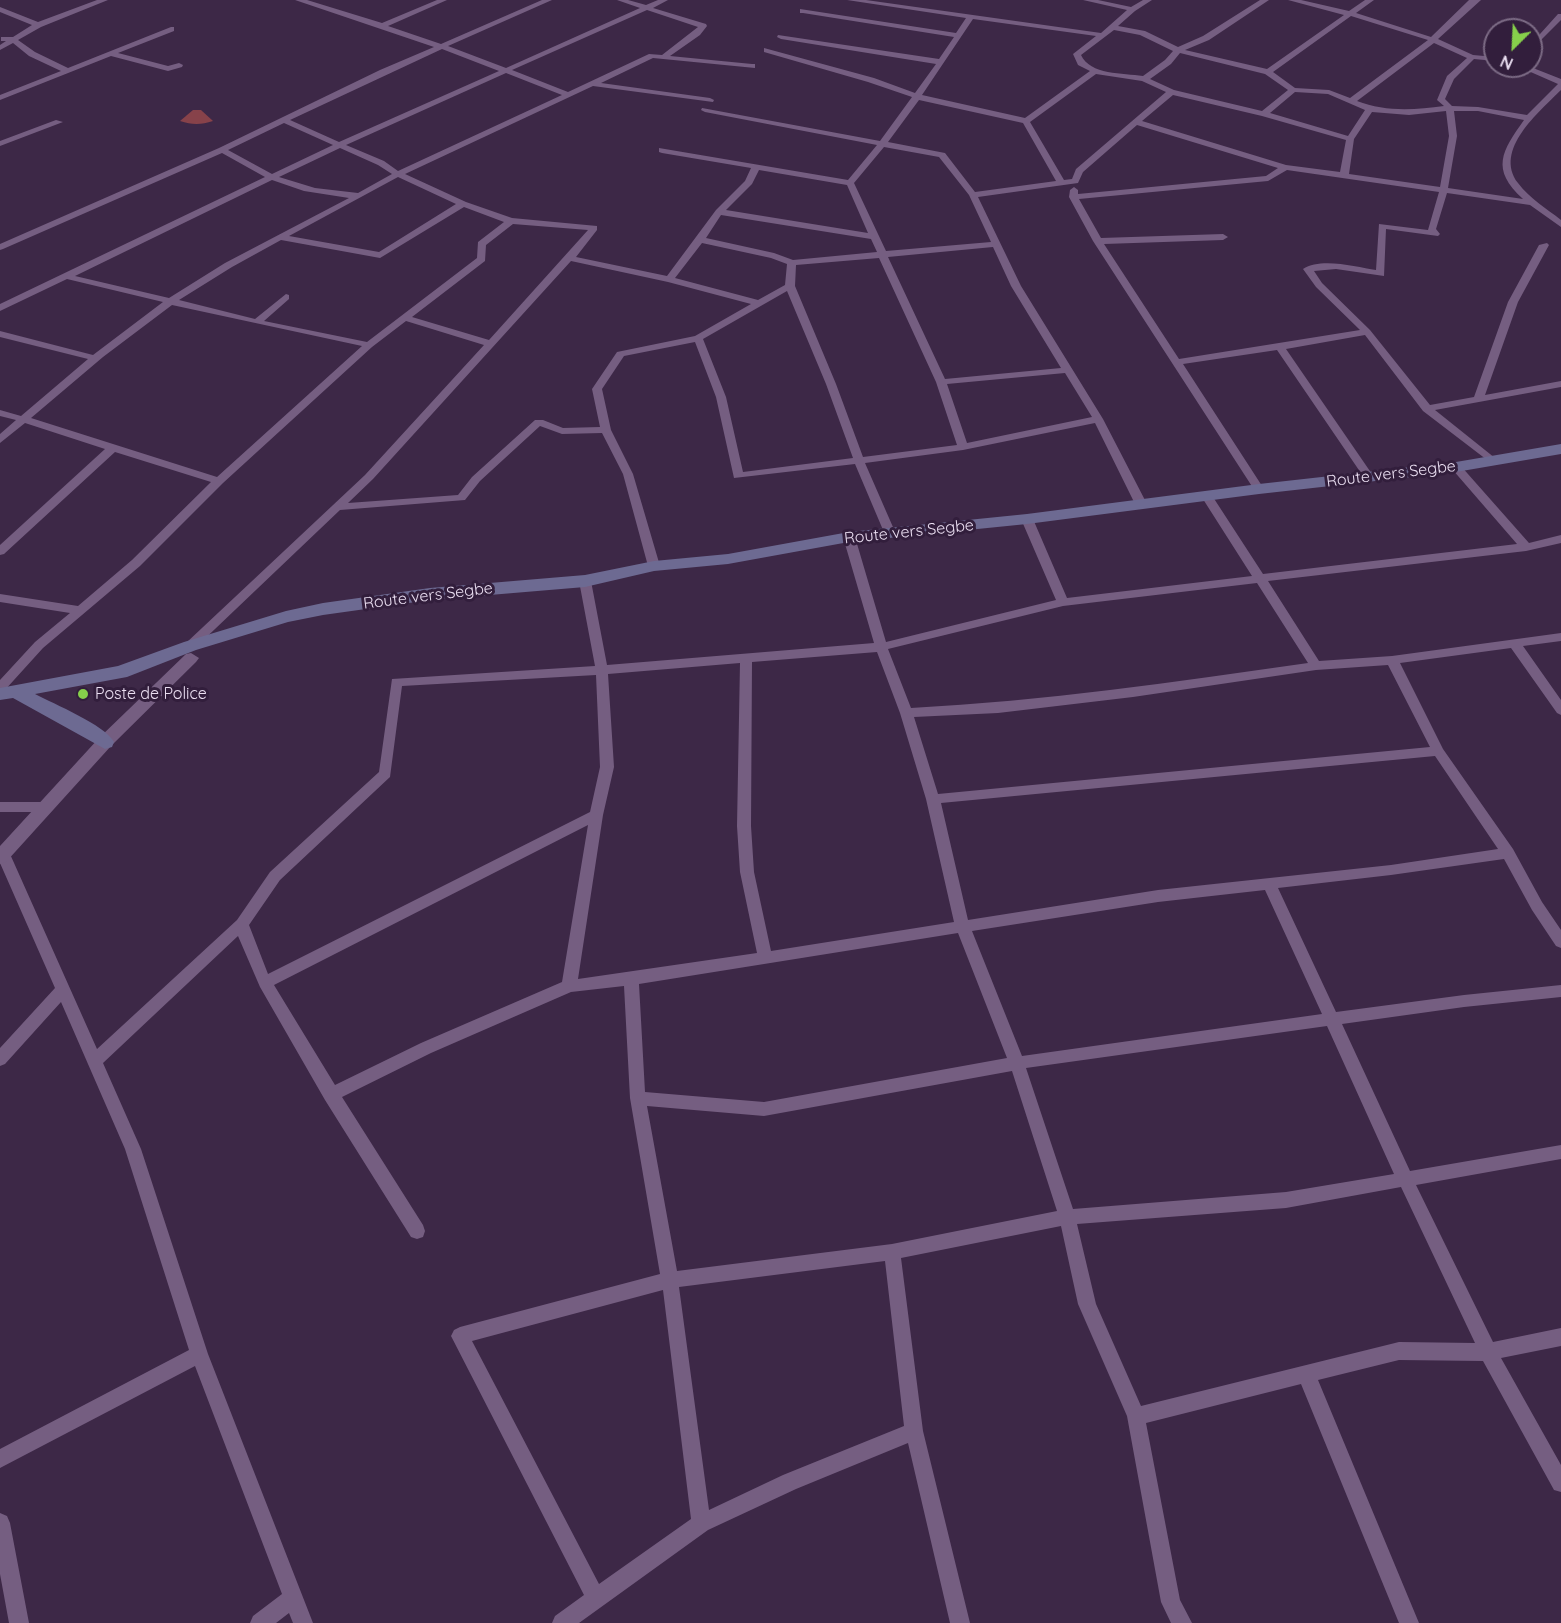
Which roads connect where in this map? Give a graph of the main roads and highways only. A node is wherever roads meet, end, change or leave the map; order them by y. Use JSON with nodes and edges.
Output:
{"nodes":[{"id":1,"x":1561,"y":449,"type":"edge"},
{"id":2,"x":5,"y":691,"type":"edge"},
{"id":3,"x":105,"y":742,"type":"road end"}],
"edges":[{"from":1,"to":2,"type":"main road","name":"Route vers Segbe"},
{"from":2,"to":3,"type":"main road"}]}
